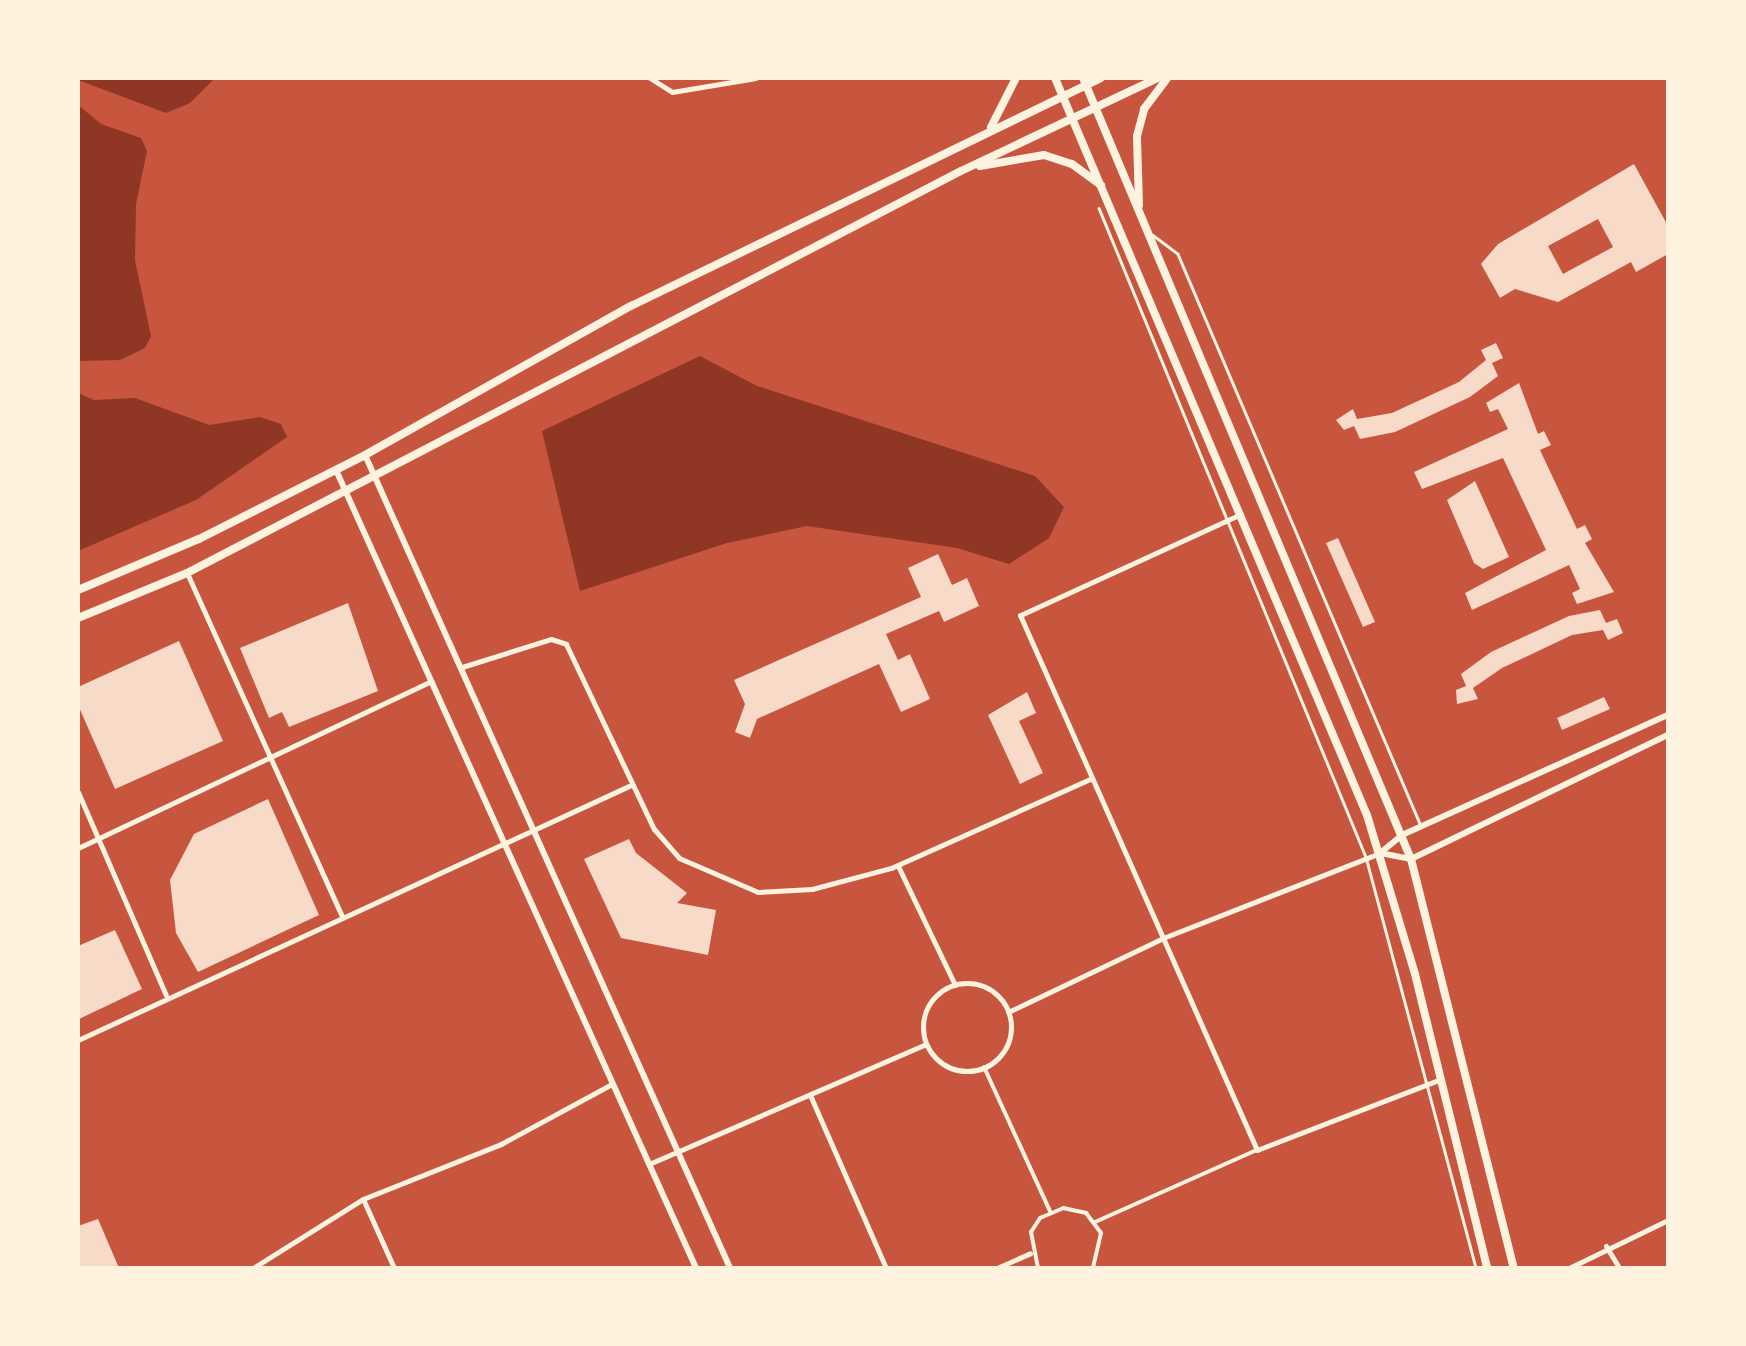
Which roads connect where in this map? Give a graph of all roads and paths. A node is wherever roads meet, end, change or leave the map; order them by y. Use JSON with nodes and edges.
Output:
{"nodes":[{"id":1,"x":650,"y":78,"type":"edge"},
{"id":2,"x":756,"y":78,"type":"edge"},
{"id":3,"x":1016,"y":78,"type":"edge"},
{"id":4,"x":1055,"y":78,"type":"edge"},
{"id":5,"x":1101,"y":78,"type":"edge"},
{"id":6,"x":1158,"y":78,"type":"edge"},
{"id":7,"x":1166,"y":78,"type":"edge"},
{"id":8,"x":1084,"y":81,"type":"edge"},
{"id":9,"x":1063,"y":95,"type":"junction"},
{"id":10,"x":1096,"y":108,"type":"junction"},
{"id":11,"x":1074,"y":118,"type":"junction"},
{"id":12,"x":989,"y":130,"type":"junction"},
{"id":13,"x":961,"y":171,"type":"junction"},
{"id":14,"x":1103,"y":186,"type":"junction"},
{"id":15,"x":1098,"y":208,"type":"dead end"},
{"id":16,"x":1139,"y":209,"type":"junction"},
{"id":17,"x":1148,"y":232,"type":"junction"},
{"id":18,"x":365,"y":455,"type":"junction"},
{"id":19,"x":336,"y":470,"type":"junction"},
{"id":20,"x":374,"y":474,"type":"junction"},
{"id":21,"x":344,"y":490,"type":"junction"},
{"id":22,"x":1241,"y":514,"type":"junction"},
{"id":23,"x":1229,"y":520,"type":"junction"},
{"id":24,"x":187,"y":573,"type":"junction"},
{"id":25,"x":78,"y":590,"type":"edge"},
{"id":26,"x":78,"y":618,"type":"edge"},
{"id":27,"x":462,"y":668,"type":"junction"},
{"id":28,"x":430,"y":681,"type":"junction"},
{"id":29,"x":1668,"y":715,"type":"edge"},
{"id":30,"x":1668,"y":735,"type":"edge"},
{"id":31,"x":270,"y":759,"type":"junction"},
{"id":32,"x":1092,"y":778,"type":"junction"},
{"id":33,"x":630,"y":786,"type":"junction"},
{"id":34,"x":78,"y":792,"type":"edge"},
{"id":35,"x":1421,"y":827,"type":"junction"},
{"id":36,"x":534,"y":828,"type":"junction"},
{"id":37,"x":1402,"y":836,"type":"junction"},
{"id":38,"x":99,"y":839,"type":"junction"},
{"id":39,"x":504,"y":843,"type":"junction"},
{"id":40,"x":78,"y":848,"type":"edge"},
{"id":41,"x":1380,"y":853,"type":"junction"},
{"id":42,"x":1366,"y":857,"type":"junction"},
{"id":43,"x":1411,"y":859,"type":"junction"},
{"id":44,"x":898,"y":866,"type":"junction"},
{"id":45,"x":343,"y":917,"type":"junction"},
{"id":46,"x":1163,"y":938,"type":"junction"},
{"id":47,"x":955,"y":985,"type":"junction"},
{"id":48,"x":166,"y":996,"type":"junction"},
{"id":49,"x":1008,"y":1012,"type":"junction"},
{"id":50,"x":78,"y":1040,"type":"edge"},
{"id":51,"x":926,"y":1044,"type":"junction"},
{"id":52,"x":984,"y":1066,"type":"junction"},
{"id":53,"x":1440,"y":1079,"type":"junction"},
{"id":54,"x":612,"y":1084,"type":"junction"},
{"id":55,"x":1428,"y":1084,"type":"junction"},
{"id":56,"x":810,"y":1095,"type":"junction"},
{"id":57,"x":1257,"y":1150,"type":"junction"},
{"id":58,"x":678,"y":1152,"type":"junction"},
{"id":59,"x":648,"y":1164,"type":"junction"},
{"id":60,"x":364,"y":1199,"type":"junction"},
{"id":61,"x":1050,"y":1211,"type":"junction"},
{"id":62,"x":1668,"y":1220,"type":"edge"},
{"id":63,"x":1096,"y":1222,"type":"junction"},
{"id":64,"x":1606,"y":1246,"type":"junction"},
{"id":65,"x":1030,"y":1252,"type":"junction"},
{"id":66,"x":253,"y":1268,"type":"edge"},
{"id":67,"x":394,"y":1268,"type":"edge"},
{"id":68,"x":696,"y":1268,"type":"edge"},
{"id":69,"x":730,"y":1268,"type":"edge"},
{"id":70,"x":886,"y":1268,"type":"edge"},
{"id":71,"x":997,"y":1268,"type":"edge"},
{"id":72,"x":1038,"y":1268,"type":"edge"},
{"id":73,"x":1093,"y":1268,"type":"edge"},
{"id":74,"x":1476,"y":1268,"type":"edge"},
{"id":75,"x":1487,"y":1268,"type":"edge"},
{"id":76,"x":1514,"y":1268,"type":"edge"},
{"id":77,"x":1569,"y":1268,"type":"edge"},
{"id":78,"x":1619,"y":1268,"type":"edge"}],
"edges":[{"from":1,"to":2,"type":"street"},
{"from":3,"to":12,"type":"main road"},
{"from":4,"to":9,"type":"main road"},
{"from":5,"to":8,"type":"main road"},
{"from":6,"to":10,"type":"main road"},
{"from":7,"to":16,"type":"main road"},
{"from":8,"to":9,"type":"main road"},
{"from":8,"to":10,"type":"main road"},
{"from":9,"to":11,"type":"main road"},
{"from":9,"to":12,"type":"main road"},
{"from":10,"to":11,"type":"main road"},
{"from":10,"to":16,"type":"main road"},
{"from":11,"to":13,"type":"main road"},
{"from":11,"to":14,"type":"main road"},
{"from":12,"to":18,"type":"main road"},
{"from":13,"to":14,"type":"main road"},
{"from":13,"to":20,"type":"main road"},
{"from":14,"to":22,"type":"main road"},
{"from":15,"to":23,"type":"lane"},
{"from":16,"to":17,"type":"main road"},
{"from":17,"to":35,"type":"lane"},
{"from":17,"to":37,"type":"main road"},
{"from":18,"to":19,"type":"main road"},
{"from":18,"to":20,"type":"street"},
{"from":19,"to":21,"type":"street"},
{"from":19,"to":25,"type":"main road"},
{"from":20,"to":21,"type":"main road"},
{"from":20,"to":27,"type":"street"},
{"from":21,"to":24,"type":"main road"},
{"from":21,"to":28,"type":"street"},
{"from":22,"to":23,"type":"street"},
{"from":22,"to":41,"type":"main road"},
{"from":23,"to":32,"type":"street"},
{"from":23,"to":42,"type":"lane"},
{"from":24,"to":26,"type":"main road"},
{"from":24,"to":31,"type":"street"},
{"from":27,"to":33,"type":"street"},
{"from":27,"to":36,"type":"street"},
{"from":28,"to":31,"type":"street"},
{"from":28,"to":39,"type":"street"},
{"from":29,"to":35,"type":"street"},
{"from":30,"to":43,"type":"street"},
{"from":31,"to":38,"type":"street"},
{"from":31,"to":45,"type":"street"},
{"from":32,"to":44,"type":"street"},
{"from":32,"to":46,"type":"street"},
{"from":33,"to":36,"type":"street"},
{"from":33,"to":44,"type":"street"},
{"from":34,"to":38,"type":"street"},
{"from":35,"to":37,"type":"street"},
{"from":36,"to":39,"type":"street"},
{"from":36,"to":58,"type":"street"},
{"from":37,"to":41,"type":"street"},
{"from":37,"to":43,"type":"main road"},
{"from":38,"to":40,"type":"street"},
{"from":38,"to":48,"type":"street"},
{"from":39,"to":45,"type":"street"},
{"from":39,"to":54,"type":"street"},
{"from":41,"to":42,"type":"street"},
{"from":41,"to":43,"type":"street"},
{"from":41,"to":53,"type":"main road"},
{"from":42,"to":46,"type":"street"},
{"from":42,"to":55,"type":"lane"},
{"from":43,"to":76,"type":"main road"},
{"from":44,"to":47,"type":"street"},
{"from":45,"to":48,"type":"street"},
{"from":46,"to":49,"type":"street"},
{"from":46,"to":57,"type":"street"},
{"from":47,"to":49,"type":"street"},
{"from":47,"to":51,"type":"street"},
{"from":48,"to":50,"type":"street"},
{"from":49,"to":52,"type":"street"},
{"from":51,"to":52,"type":"street"},
{"from":51,"to":56,"type":"street"},
{"from":52,"to":61,"type":"street"},
{"from":53,"to":55,"type":"street"},
{"from":53,"to":75,"type":"main road"},
{"from":54,"to":59,"type":"street"},
{"from":54,"to":60,"type":"street"},
{"from":55,"to":57,"type":"street"},
{"from":55,"to":74,"type":"lane"},
{"from":56,"to":58,"type":"street"},
{"from":56,"to":70,"type":"street"},
{"from":57,"to":63,"type":"street"},
{"from":58,"to":59,"type":"street"},
{"from":58,"to":69,"type":"street"},
{"from":59,"to":68,"type":"street"},
{"from":60,"to":66,"type":"street"},
{"from":60,"to":67,"type":"street"},
{"from":61,"to":63,"type":"street"},
{"from":61,"to":65,"type":"street"},
{"from":62,"to":64,"type":"street"},
{"from":63,"to":73,"type":"street"},
{"from":64,"to":77,"type":"street"},
{"from":64,"to":78,"type":"street"},
{"from":65,"to":71,"type":"street"},
{"from":65,"to":72,"type":"street"}]}
